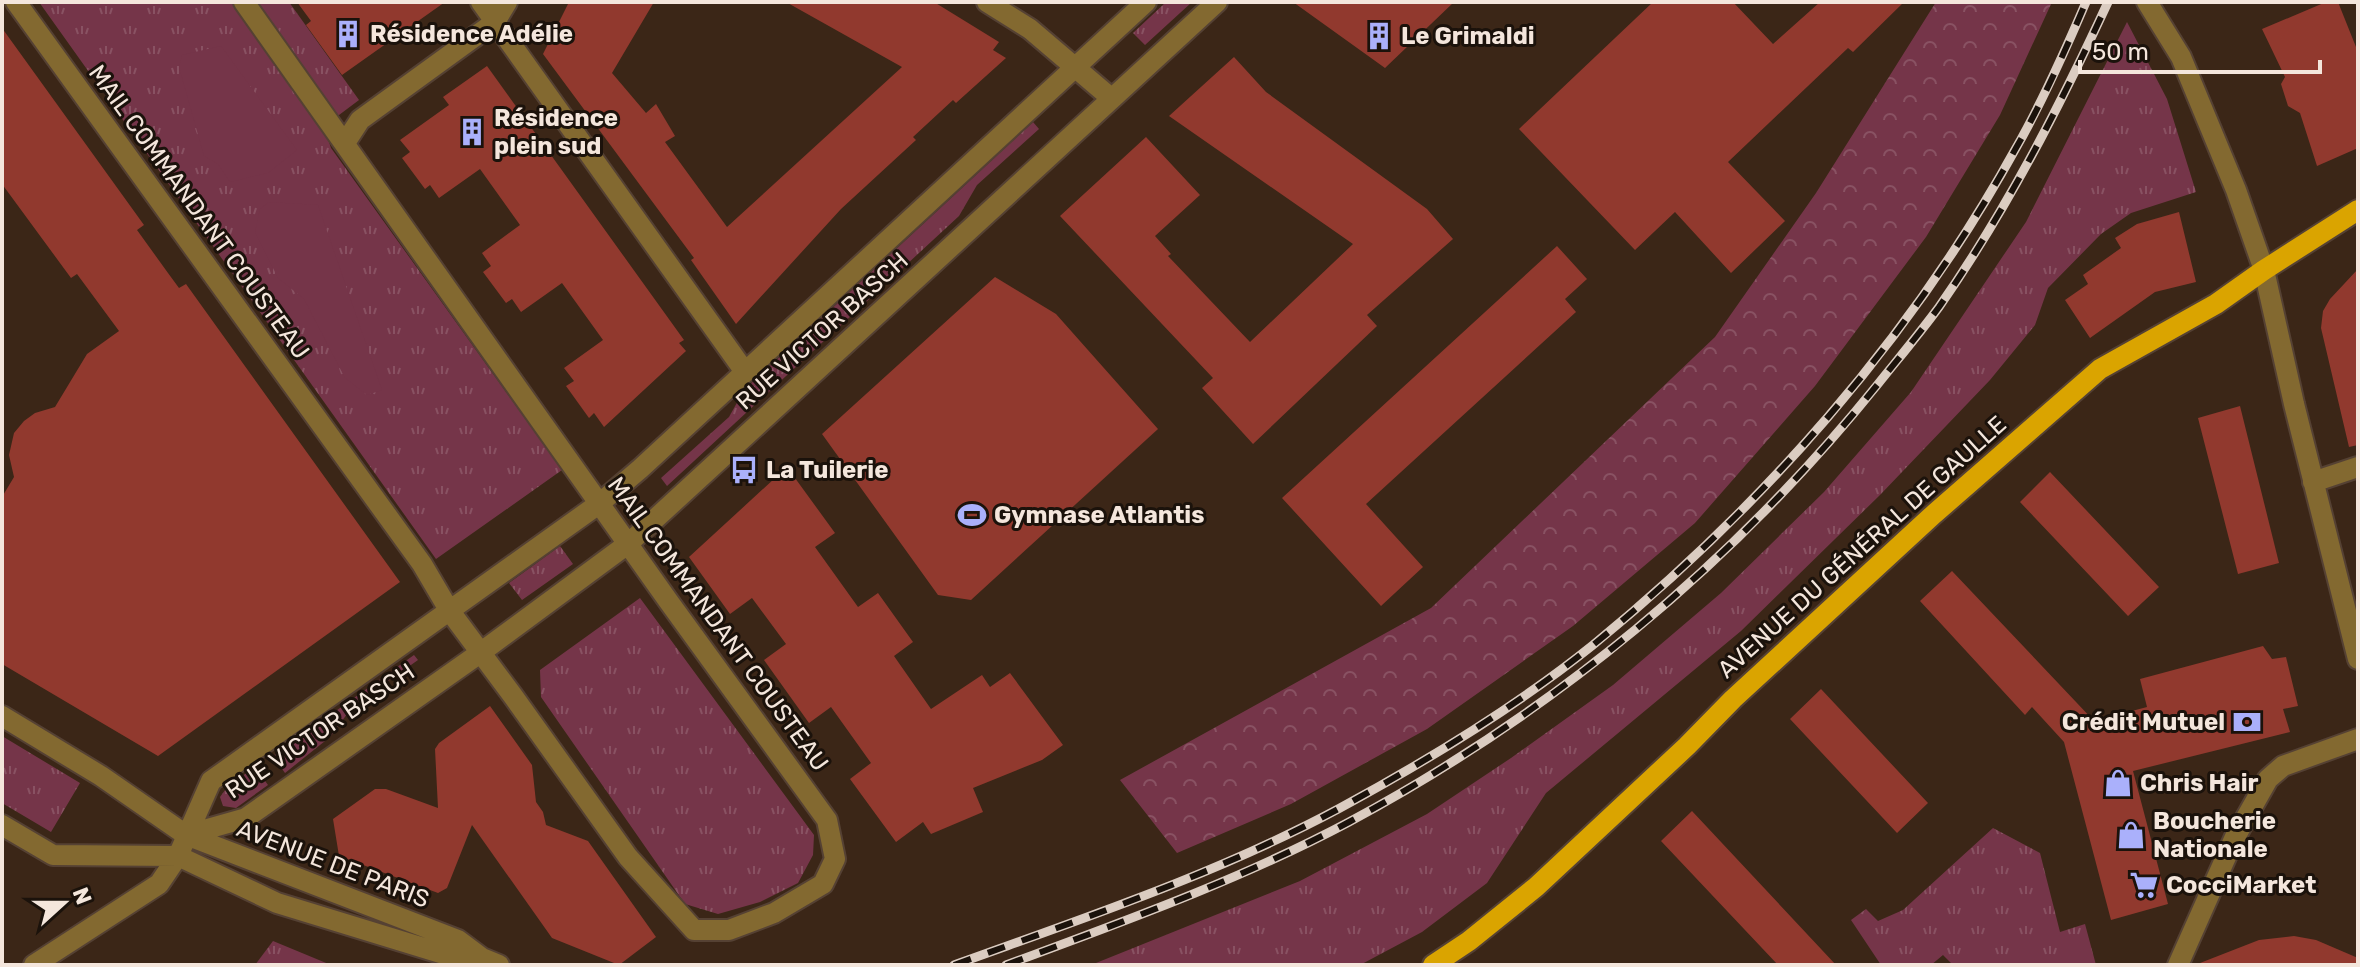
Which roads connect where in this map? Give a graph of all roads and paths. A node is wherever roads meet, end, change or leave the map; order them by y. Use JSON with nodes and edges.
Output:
{"nodes":[{"id":1,"x":16,"y":2,"type":"edge"},
{"id":2,"x":244,"y":2,"type":"edge"},
{"id":3,"x":481,"y":2,"type":"edge"},
{"id":4,"x":507,"y":2,"type":"edge"},
{"id":5,"x":987,"y":2,"type":"edge"},
{"id":6,"x":1146,"y":2,"type":"edge"},
{"id":7,"x":1217,"y":2,"type":"edge"},
{"id":8,"x":2147,"y":2,"type":"edge"},
{"id":9,"x":495,"y":22,"type":"junction"},
{"id":10,"x":1074,"y":67,"type":"junction"},
{"id":11,"x":1111,"y":98,"type":"junction"},
{"id":12,"x":345,"y":143,"type":"junction"},
{"id":13,"x":2358,"y":210,"type":"edge"},
{"id":14,"x":2264,"y":270,"type":"junction"},
{"id":15,"x":745,"y":372,"type":"junction"},
{"id":16,"x":2358,"y":467,"type":"edge"},
{"id":17,"x":2313,"y":482,"type":"junction"},
{"id":18,"x":600,"y":503,"type":"junction"},
{"id":19,"x":629,"y":543,"type":"junction"},
{"id":20,"x":449,"y":610,"type":"junction"},
{"id":21,"x":480,"y":653,"type":"junction"},
{"id":22,"x":2358,"y":659,"type":"edge"},
{"id":23,"x":2,"y":716,"type":"edge"},
{"id":24,"x":2358,"y":739,"type":"edge"},
{"id":25,"x":2,"y":825,"type":"edge"},
{"id":26,"x":186,"y":835,"type":"junction"},
{"id":27,"x":178,"y":856,"type":"junction"},
{"id":28,"x":491,"y":961,"type":"edge"},
{"id":29,"x":34,"y":965,"type":"edge"},
{"id":30,"x":1433,"y":965,"type":"edge"},
{"id":31,"x":2178,"y":965,"type":"edge"}],
"edges":[{"from":1,"to":20,"type":"street","name":"MAIL COMMANDANT COUSTEAU"},
{"from":2,"to":12,"type":"street","name":"MAIL COMMANDANT COUSTEAU"},
{"from":3,"to":9,"type":"street"},
{"from":4,"to":9,"type":"street"},
{"from":5,"to":10,"type":"street"},
{"from":6,"to":10,"type":"street","name":"RUE VICTOR BASCH"},
{"from":7,"to":11,"type":"street","name":"RUE VICTOR BASCH"},
{"from":8,"to":14,"type":"street"},
{"from":9,"to":12,"type":"street"},
{"from":9,"to":15,"type":"street"},
{"from":10,"to":11,"type":"street"},
{"from":10,"to":15,"type":"street","name":"RUE VICTOR BASCH"},
{"from":11,"to":19,"type":"street","name":"RUE VICTOR BASCH"},
{"from":12,"to":18,"type":"street","name":"MAIL COMMANDANT COUSTEAU"},
{"from":13,"to":14,"type":"main road","name":"AVENUE DU GÉNÉRAL DE GAULLE"},
{"from":14,"to":17,"type":"street"},
{"from":14,"to":30,"type":"main road","name":"AVENUE DU GÉNÉRAL DE GAULLE"},
{"from":15,"to":18,"type":"street","name":"RUE VICTOR BASCH"},
{"from":16,"to":17,"type":"street"},
{"from":17,"to":22,"type":"street"},
{"from":18,"to":19,"type":"street","name":"MAIL COMMANDANT COUSTEAU"},
{"from":18,"to":20,"type":"street","name":"RUE VICTOR BASCH"},
{"from":19,"to":21,"type":"street","name":"RUE VICTOR BASCH"},
{"from":19,"to":21,"type":"street","name":"MAIL COMMANDANT COUSTEAU"},
{"from":20,"to":21,"type":"street","name":"MAIL COMMANDANT COUSTEAU"},
{"from":20,"to":26,"type":"street","name":"RUE VICTOR BASCH"},
{"from":21,"to":26,"type":"street","name":"RUE VICTOR BASCH"},
{"from":23,"to":26,"type":"street","name":"AVENUE DE PARIS"},
{"from":24,"to":31,"type":"street"},
{"from":25,"to":27,"type":"street","name":"AVENUE DE PARIS"},
{"from":26,"to":27,"type":"street"},
{"from":26,"to":28,"type":"street","name":"AVENUE DE PARIS"},
{"from":27,"to":28,"type":"street","name":"AVENUE DE PARIS"},
{"from":27,"to":29,"type":"street"}]}
